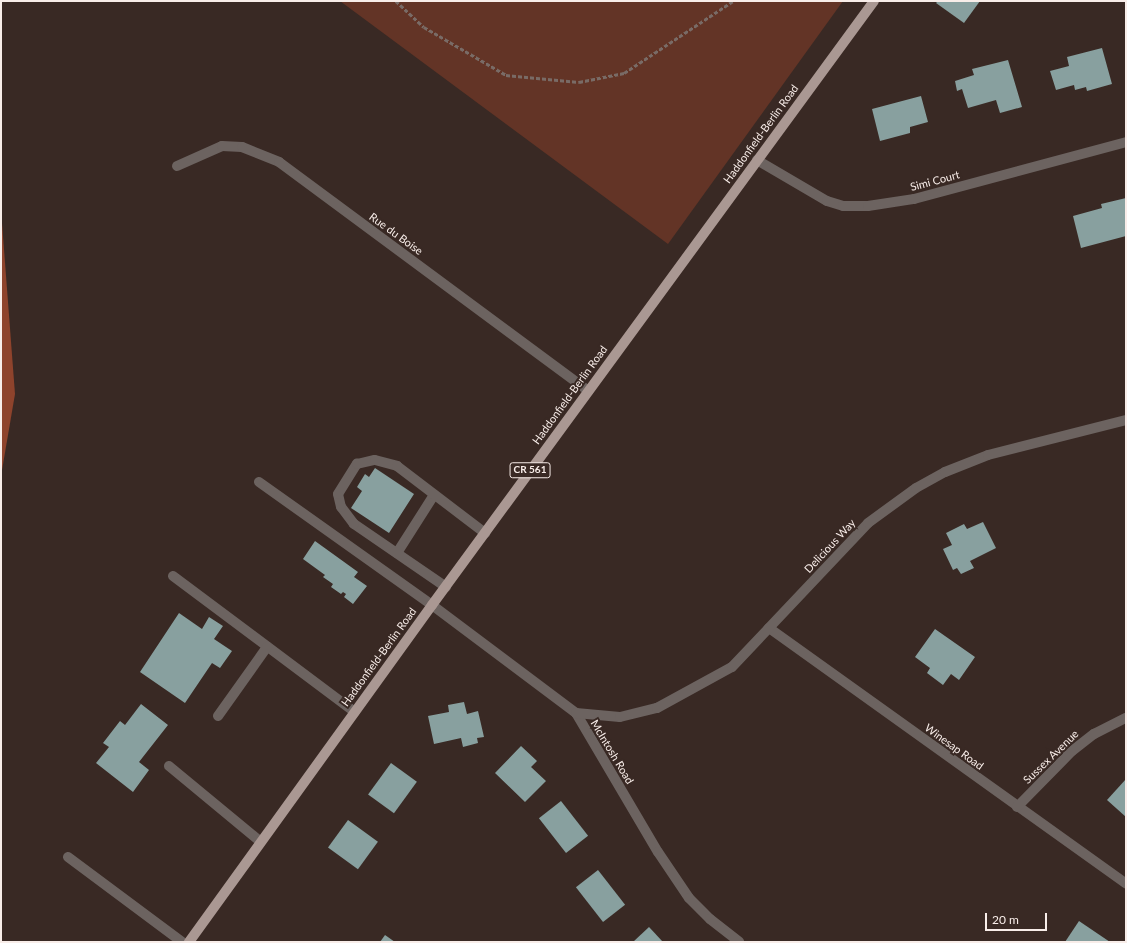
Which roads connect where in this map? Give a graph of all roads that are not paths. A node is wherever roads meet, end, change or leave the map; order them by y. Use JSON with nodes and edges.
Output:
{"nodes":[{"id":1,"x":874,"y":1,"type":"edge"},
{"id":2,"x":1126,"y":142,"type":"edge"},
{"id":3,"x":757,"y":160,"type":"junction"},
{"id":4,"x":177,"y":166,"type":"dead end"},
{"id":5,"x":588,"y":390,"type":"junction"},
{"id":6,"x":1126,"y":420,"type":"edge"},
{"id":7,"x":259,"y":482,"type":"dead end"},
{"id":8,"x":434,"y":495,"type":"junction"},
{"id":9,"x":485,"y":533,"type":"junction"},
{"id":10,"x":397,"y":553,"type":"junction"},
{"id":11,"x":173,"y":576,"type":"dead end"},
{"id":12,"x":446,"y":587,"type":"junction"},
{"id":13,"x":432,"y":605,"type":"junction"},
{"id":14,"x":769,"y":628,"type":"junction"},
{"id":15,"x":267,"y":647,"type":"junction"},
{"id":16,"x":355,"y":712,"type":"junction"},
{"id":17,"x":576,"y":713,"type":"junction"},
{"id":18,"x":218,"y":716,"type":"dead end"},
{"id":19,"x":1126,"y":718,"type":"edge"},
{"id":20,"x":169,"y":766,"type":"dead end"},
{"id":21,"x":1017,"y":807,"type":"junction"},
{"id":22,"x":261,"y":842,"type":"junction"},
{"id":23,"x":68,"y":857,"type":"dead end"},
{"id":24,"x":1126,"y":884,"type":"edge"},
{"id":25,"x":182,"y":942,"type":"edge"},
{"id":26,"x":190,"y":942,"type":"edge"},
{"id":27,"x":739,"y":942,"type":"edge"}],
"edges":[{"from":1,"to":3,"type":"main road","name":"Haddonfield-Berlin Road","number":"CR 561"},
{"from":2,"to":3,"type":"street","name":"Simi Court"},
{"from":3,"to":5,"type":"main road","name":"Haddonfield-Berlin Road","number":"CR 561"},
{"from":4,"to":5,"type":"street","name":"Rue du Boise"},
{"from":5,"to":9,"type":"main road","name":"Haddonfield-Berlin Road","number":"CR 561"},
{"from":6,"to":14,"type":"street","name":"Delicious Way"},
{"from":7,"to":13,"type":"street","name":"McIntosh Road"},
{"from":8,"to":9,"type":"street"},
{"from":8,"to":10,"type":"street"},
{"from":8,"to":10,"type":"street"},
{"from":9,"to":12,"type":"main road","name":"Haddonfield-Berlin Road","number":"CR 561"},
{"from":10,"to":12,"type":"street"},
{"from":11,"to":15,"type":"street"},
{"from":12,"to":13,"type":"main road","name":"Haddonfield-Berlin Road","number":"CR 561"},
{"from":13,"to":16,"type":"main road","name":"Haddonfield-Berlin Road","number":"CR 561"},
{"from":13,"to":17,"type":"street","name":"McIntosh Road"},
{"from":14,"to":17,"type":"street","name":"Delicious Way"},
{"from":14,"to":21,"type":"street","name":"Winesap Road"},
{"from":15,"to":16,"type":"street"},
{"from":15,"to":18,"type":"street"},
{"from":16,"to":22,"type":"main road","name":"Haddonfield-Berlin Road","number":"CR 561"},
{"from":17,"to":27,"type":"street","name":"McIntosh Road"},
{"from":19,"to":21,"type":"street","name":"Sussex Avenue"},
{"from":20,"to":22,"type":"street"},
{"from":21,"to":24,"type":"street","name":"Winesap Road"},
{"from":22,"to":26,"type":"main road","name":"Haddonfield-Berlin Road","number":"CR 561"},
{"from":23,"to":25,"type":"street"}]}
